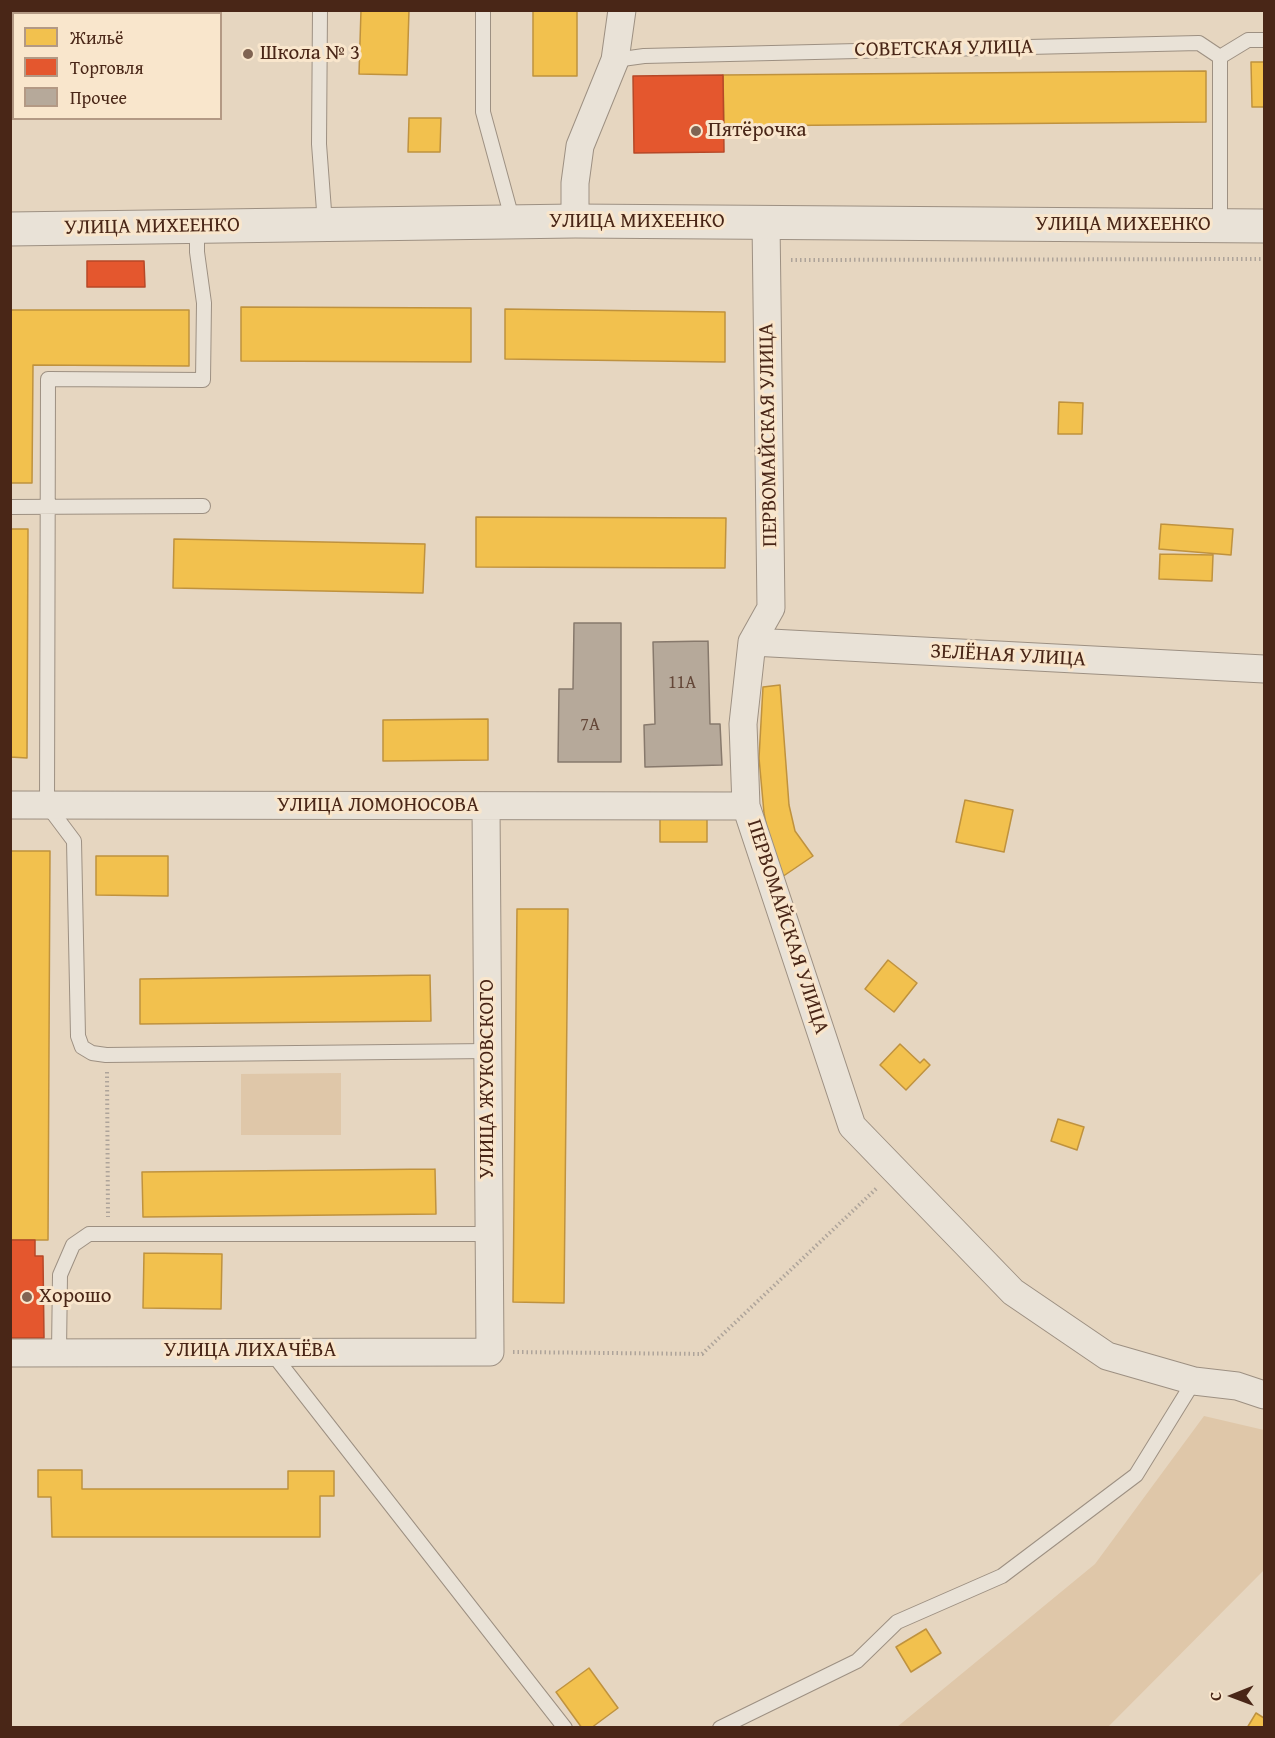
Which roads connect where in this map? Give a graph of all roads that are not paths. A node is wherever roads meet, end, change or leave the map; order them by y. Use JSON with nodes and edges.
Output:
{"nodes":[{"id":1,"x":320,"y":10,"type":"edge"},
{"id":2,"x":483,"y":10,"type":"edge"},
{"id":3,"x":622,"y":10,"type":"edge"},
{"id":4,"x":1264,"y":40,"type":"edge"},
{"id":5,"x":1220,"y":57,"type":"junction"},
{"id":6,"x":615,"y":60,"type":"junction"},
{"id":7,"x":575,"y":221,"type":"junction"},
{"id":8,"x":513,"y":222,"type":"junction"},
{"id":9,"x":766,"y":222,"type":"junction"},
{"id":10,"x":325,"y":224,"type":"junction"},
{"id":11,"x":196,"y":226,"type":"junction"},
{"id":12,"x":1220,"y":226,"type":"junction"},
{"id":13,"x":1264,"y":226,"type":"edge"},
{"id":14,"x":10,"y":229,"type":"edge"},
{"id":15,"x":203,"y":506,"type":"dead end"},
{"id":16,"x":10,"y":507,"type":"edge"},
{"id":17,"x":46,"y":507,"type":"junction"},
{"id":18,"x":752,"y":642,"type":"junction"},
{"id":19,"x":1264,"y":669,"type":"edge"},
{"id":20,"x":10,"y":805,"type":"edge"},
{"id":21,"x":47,"y":806,"type":"junction"},
{"id":22,"x":486,"y":806,"type":"junction"},
{"id":23,"x":746,"y":806,"type":"junction"},
{"id":24,"x":488,"y":1051,"type":"junction"},
{"id":25,"x":489,"y":1234,"type":"junction"},
{"id":26,"x":59,"y":1351,"type":"junction"},
{"id":27,"x":270,"y":1351,"type":"junction"},
{"id":28,"x":490,"y":1352,"type":"joint"},
{"id":29,"x":10,"y":1353,"type":"edge"},
{"id":30,"x":1194,"y":1381,"type":"junction"},
{"id":31,"x":1264,"y":1395,"type":"edge"},
{"id":32,"x":565,"y":1728,"type":"edge"},
{"id":33,"x":720,"y":1728,"type":"edge"}],
"edges":[{"from":1,"to":10,"type":"lane"},
{"from":2,"to":8,"type":"lane"},
{"from":3,"to":6,"type":"street"},
{"from":4,"to":5,"type":"lane"},
{"from":5,"to":6,"type":"lane","name":"СОВЕТСКАЯ УЛИЦА"},
{"from":5,"to":12,"type":"lane"},
{"from":6,"to":7,"type":"street"},
{"from":7,"to":8,"type":"street","name":"УЛИЦА МИХЕЕНКО"},
{"from":7,"to":9,"type":"street","name":"УЛИЦА МИХЕЕНКО"},
{"from":8,"to":10,"type":"street","name":"УЛИЦА МИХЕЕНКО"},
{"from":9,"to":12,"type":"street","name":"УЛИЦА МИХЕЕНКО"},
{"from":9,"to":18,"type":"street","name":"ПЕРВОМАЙСКАЯ УЛИЦА"},
{"from":10,"to":11,"type":"street","name":"УЛИЦА МИХЕЕНКО"},
{"from":11,"to":14,"type":"street","name":"УЛИЦА МИХЕЕНКО"},
{"from":11,"to":17,"type":"lane"},
{"from":12,"to":13,"type":"street","name":"УЛИЦА МИХЕЕНКО"},
{"from":15,"to":17,"type":"lane"},
{"from":16,"to":17,"type":"lane"},
{"from":17,"to":21,"type":"lane"},
{"from":18,"to":19,"type":"street","name":"ЗЕЛЁНАЯ УЛИЦА"},
{"from":18,"to":23,"type":"street","name":"ПЕРВОМАЙСКАЯ УЛИЦА"},
{"from":20,"to":21,"type":"street","name":"УЛИЦА ЛОМОНОСОВА"},
{"from":21,"to":22,"type":"street","name":"УЛИЦА ЛОМОНОСОВА"},
{"from":21,"to":24,"type":"lane"},
{"from":22,"to":23,"type":"street","name":"УЛИЦА ЛОМОНОСОВА"},
{"from":22,"to":24,"type":"street","name":"УЛИЦА ЖУКОВСКОГО"},
{"from":23,"to":30,"type":"street","name":"ПЕРВОМАЙСКАЯ УЛИЦА"},
{"from":24,"to":25,"type":"street","name":"УЛИЦА ЖУКОВСКОГО"},
{"from":25,"to":26,"type":"lane"},
{"from":25,"to":28,"type":"street","name":"УЛИЦА ЖУКОВСКОГО"},
{"from":26,"to":27,"type":"street","name":"УЛИЦА ЛИХАЧЁВА"},
{"from":26,"to":29,"type":"street","name":"УЛИЦА ЛИХАЧЁВА"},
{"from":27,"to":28,"type":"street","name":"УЛИЦА ЛИХАЧЁВА"},
{"from":27,"to":32,"type":"lane"},
{"from":30,"to":31,"type":"street","name":"ПЕРВОМАЙСКАЯ УЛИЦА"},
{"from":30,"to":33,"type":"lane"}]}
